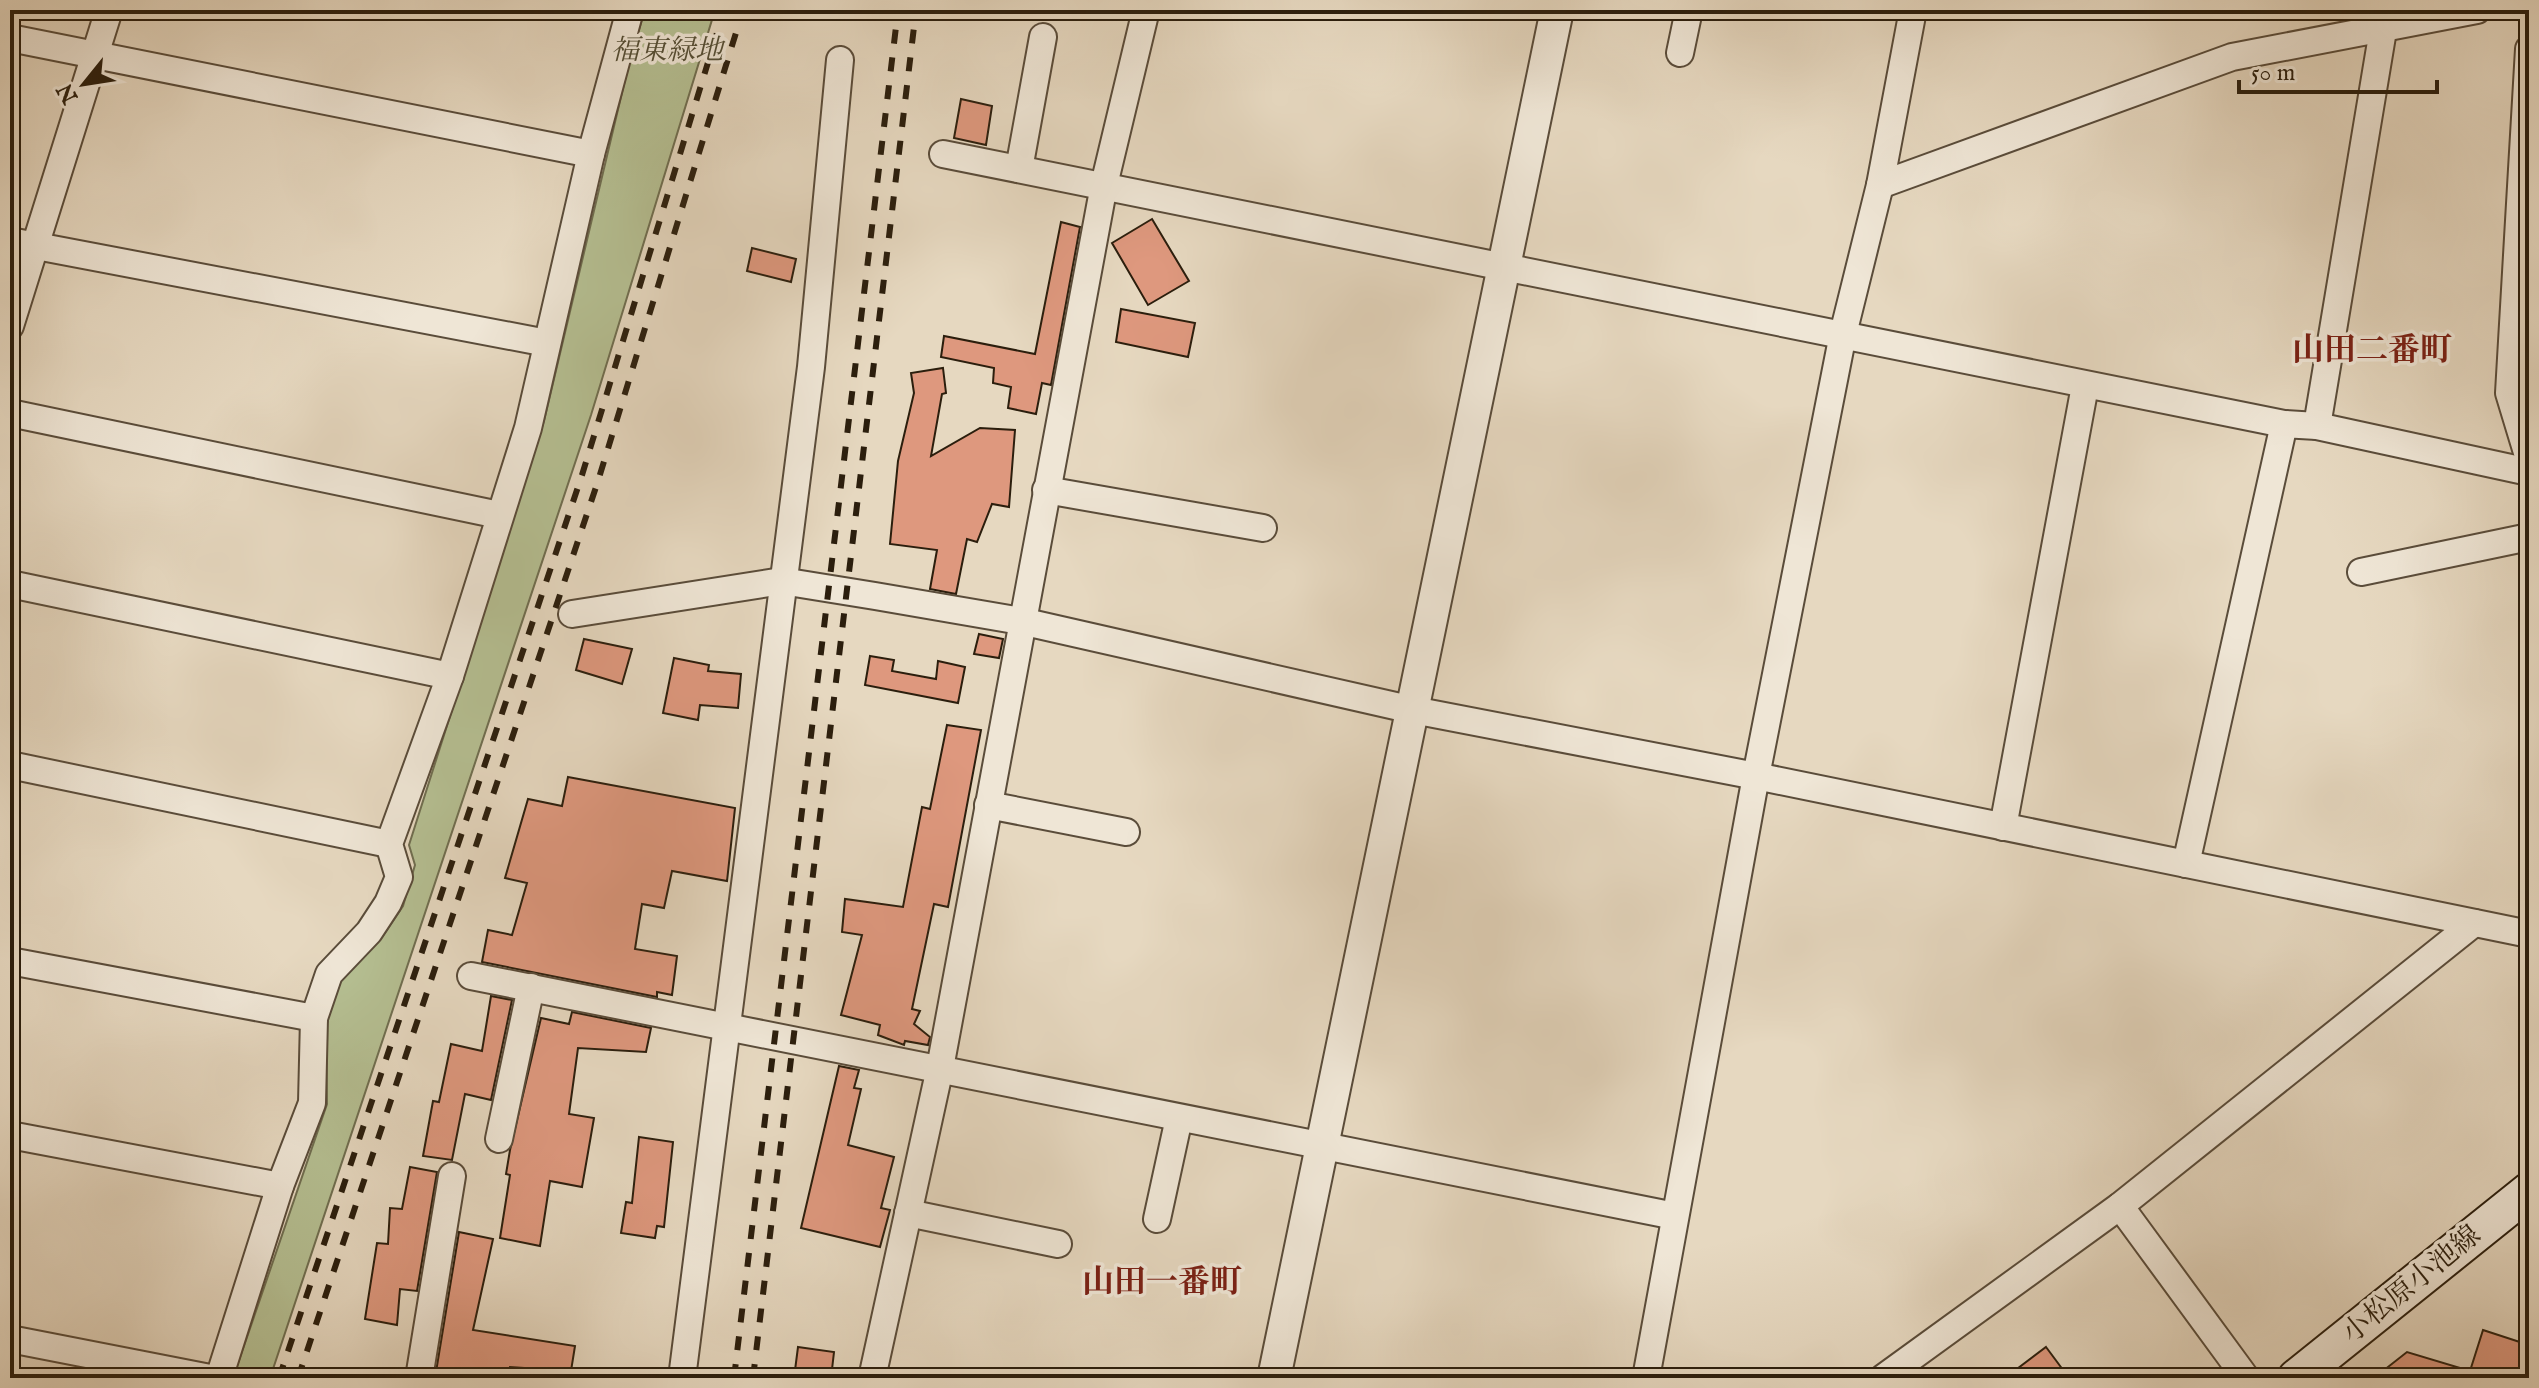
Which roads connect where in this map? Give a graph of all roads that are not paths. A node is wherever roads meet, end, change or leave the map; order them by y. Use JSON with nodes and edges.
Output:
{"nodes":[{"id":1,"x":109,"y":10,"type":"edge"},
{"id":2,"x":630,"y":10,"type":"edge"},
{"id":3,"x":1146,"y":10,"type":"edge"},
{"id":4,"x":1557,"y":10,"type":"edge"},
{"id":5,"x":1689,"y":10,"type":"edge"},
{"id":6,"x":1913,"y":10,"type":"edge"},
{"id":7,"x":2477,"y":10,"type":"edge"},
{"id":8,"x":2383,"y":30,"type":"junction"},
{"id":9,"x":1043,"y":37,"type":"dead end"},
{"id":10,"x":10,"y":38,"type":"edge"},
{"id":11,"x":2529,"y":49,"type":"edge"},
{"id":12,"x":1680,"y":53,"type":"dead end"},
{"id":13,"x":96,"y":56,"type":"junction"},
{"id":14,"x":840,"y":60,"type":"dead end"},
{"id":15,"x":591,"y":154,"type":"junction"},
{"id":16,"x":943,"y":154,"type":"dead end"},
{"id":17,"x":1019,"y":169,"type":"junction"},
{"id":18,"x":1104,"y":185,"type":"junction"},
{"id":19,"x":1880,"y":185,"type":"junction"},
{"id":20,"x":10,"y":241,"type":"edge"},
{"id":21,"x":36,"y":247,"type":"junction"},
{"id":22,"x":1503,"y":265,"type":"junction"},
{"id":23,"x":10,"y":326,"type":"edge"},
{"id":24,"x":1843,"y":334,"type":"junction"},
{"id":25,"x":547,"y":343,"type":"junction"},
{"id":26,"x":2085,"y":386,"type":"junction"},
{"id":27,"x":10,"y":413,"type":"edge"},
{"id":28,"x":2284,"y":424,"type":"junction"},
{"id":29,"x":2317,"y":426,"type":"junction"},
{"id":30,"x":2529,"y":459,"type":"edge"},
{"id":31,"x":2529,"y":472,"type":"edge"},
{"id":32,"x":1046,"y":490,"type":"junction"},
{"id":33,"x":499,"y":515,"type":"junction"},
{"id":34,"x":1263,"y":528,"type":"dead end"},
{"id":35,"x":2529,"y":537,"type":"edge"},
{"id":36,"x":2361,"y":572,"type":"dead end"},
{"id":37,"x":782,"y":581,"type":"junction"},
{"id":38,"x":10,"y":584,"type":"edge"},
{"id":39,"x":572,"y":614,"type":"dead end"},
{"id":40,"x":1021,"y":621,"type":"junction"},
{"id":41,"x":450,"y":676,"type":"junction"},
{"id":42,"x":1413,"y":710,"type":"junction"},
{"id":43,"x":10,"y":765,"type":"edge"},
{"id":44,"x":1756,"y":776,"type":"junction"},
{"id":45,"x":988,"y":805,"type":"junction"},
{"id":46,"x":2003,"y":827,"type":"junction"},
{"id":47,"x":1126,"y":832,"type":"dead end"},
{"id":48,"x":389,"y":844,"type":"junction"},
{"id":49,"x":2186,"y":864,"type":"junction"},
{"id":50,"x":2474,"y":923,"type":"junction"},
{"id":51,"x":2529,"y":934,"type":"edge"},
{"id":52,"x":10,"y":961,"type":"edge"},
{"id":53,"x":471,"y":976,"type":"dead end"},
{"id":54,"x":531,"y":987,"type":"junction"},
{"id":55,"x":314,"y":1018,"type":"junction"},
{"id":56,"x":725,"y":1025,"type":"junction"},
{"id":57,"x":940,"y":1068,"type":"junction"},
{"id":58,"x":1179,"y":1118,"type":"junction"},
{"id":59,"x":10,"y":1135,"type":"edge"},
{"id":60,"x":499,"y":1139,"type":"dead end"},
{"id":61,"x":1322,"y":1147,"type":"junction"},
{"id":62,"x":452,"y":1176,"type":"dead end"},
{"id":63,"x":280,"y":1186,"type":"junction"},
{"id":64,"x":2526,"y":1197,"type":"edge"},
{"id":65,"x":2120,"y":1206,"type":"junction"},
{"id":66,"x":908,"y":1213,"type":"junction"},
{"id":67,"x":1675,"y":1216,"type":"junction"},
{"id":68,"x":1157,"y":1219,"type":"dead end"},
{"id":69,"x":1058,"y":1244,"type":"dead end"},
{"id":70,"x":10,"y":1339,"type":"edge"},
{"id":71,"x":210,"y":1378,"type":"edge"},
{"id":72,"x":219,"y":1378,"type":"edge"},
{"id":73,"x":419,"y":1378,"type":"edge"},
{"id":74,"x":682,"y":1378,"type":"edge"},
{"id":75,"x":872,"y":1378,"type":"edge"},
{"id":76,"x":1274,"y":1378,"type":"edge"},
{"id":77,"x":1646,"y":1378,"type":"edge"},
{"id":78,"x":1883,"y":1378,"type":"edge"},
{"id":79,"x":2246,"y":1378,"type":"edge"},
{"id":80,"x":2296,"y":1378,"type":"edge"}],
"edges":[{"from":1,"to":13,"type":"street"},
{"from":2,"to":15,"type":"street"},
{"from":3,"to":18,"type":"street"},
{"from":4,"to":22,"type":"street"},
{"from":5,"to":12,"type":"street"},
{"from":6,"to":19,"type":"street"},
{"from":7,"to":8,"type":"street"},
{"from":8,"to":19,"type":"street"},
{"from":8,"to":29,"type":"street"},
{"from":9,"to":17,"type":"street"},
{"from":10,"to":13,"type":"street"},
{"from":11,"to":30,"type":"street"},
{"from":13,"to":15,"type":"street"},
{"from":13,"to":21,"type":"street"},
{"from":14,"to":37,"type":"street"},
{"from":15,"to":25,"type":"street"},
{"from":16,"to":17,"type":"street"},
{"from":17,"to":18,"type":"street"},
{"from":18,"to":22,"type":"street"},
{"from":18,"to":32,"type":"street"},
{"from":19,"to":24,"type":"street"},
{"from":20,"to":21,"type":"street"},
{"from":21,"to":23,"type":"street"},
{"from":21,"to":25,"type":"street"},
{"from":22,"to":24,"type":"street"},
{"from":22,"to":42,"type":"street"},
{"from":24,"to":26,"type":"street"},
{"from":24,"to":44,"type":"street"},
{"from":25,"to":33,"type":"street"},
{"from":26,"to":28,"type":"street"},
{"from":26,"to":46,"type":"street"},
{"from":27,"to":33,"type":"street"},
{"from":28,"to":29,"type":"street"},
{"from":28,"to":49,"type":"street"},
{"from":29,"to":31,"type":"street"},
{"from":32,"to":34,"type":"street"},
{"from":32,"to":40,"type":"street"},
{"from":33,"to":41,"type":"street"},
{"from":35,"to":36,"type":"street"},
{"from":37,"to":39,"type":"street"},
{"from":37,"to":40,"type":"street"},
{"from":37,"to":56,"type":"street"},
{"from":38,"to":41,"type":"street"},
{"from":40,"to":42,"type":"street"},
{"from":40,"to":45,"type":"street"},
{"from":41,"to":48,"type":"street"},
{"from":42,"to":44,"type":"street"},
{"from":42,"to":61,"type":"street"},
{"from":43,"to":48,"type":"street"},
{"from":44,"to":46,"type":"street"},
{"from":44,"to":67,"type":"street"},
{"from":45,"to":47,"type":"street"},
{"from":45,"to":57,"type":"street"},
{"from":46,"to":49,"type":"street"},
{"from":48,"to":55,"type":"street"},
{"from":49,"to":50,"type":"street"},
{"from":50,"to":51,"type":"street"},
{"from":50,"to":65,"type":"street"},
{"from":52,"to":55,"type":"street"},
{"from":53,"to":54,"type":"street"},
{"from":54,"to":56,"type":"street"},
{"from":54,"to":60,"type":"street"},
{"from":55,"to":63,"type":"street"},
{"from":56,"to":57,"type":"street"},
{"from":56,"to":74,"type":"street"},
{"from":57,"to":58,"type":"street"},
{"from":57,"to":66,"type":"street"},
{"from":58,"to":61,"type":"street"},
{"from":58,"to":68,"type":"street"},
{"from":59,"to":63,"type":"street"},
{"from":61,"to":67,"type":"street"},
{"from":61,"to":76,"type":"street"},
{"from":62,"to":73,"type":"street"},
{"from":63,"to":72,"type":"street"},
{"from":64,"to":80,"type":"main road","name":"小松原小池線"},
{"from":65,"to":78,"type":"street"},
{"from":65,"to":79,"type":"street"},
{"from":66,"to":69,"type":"street"},
{"from":66,"to":75,"type":"street"},
{"from":67,"to":77,"type":"street"},
{"from":70,"to":71,"type":"street"}]}
